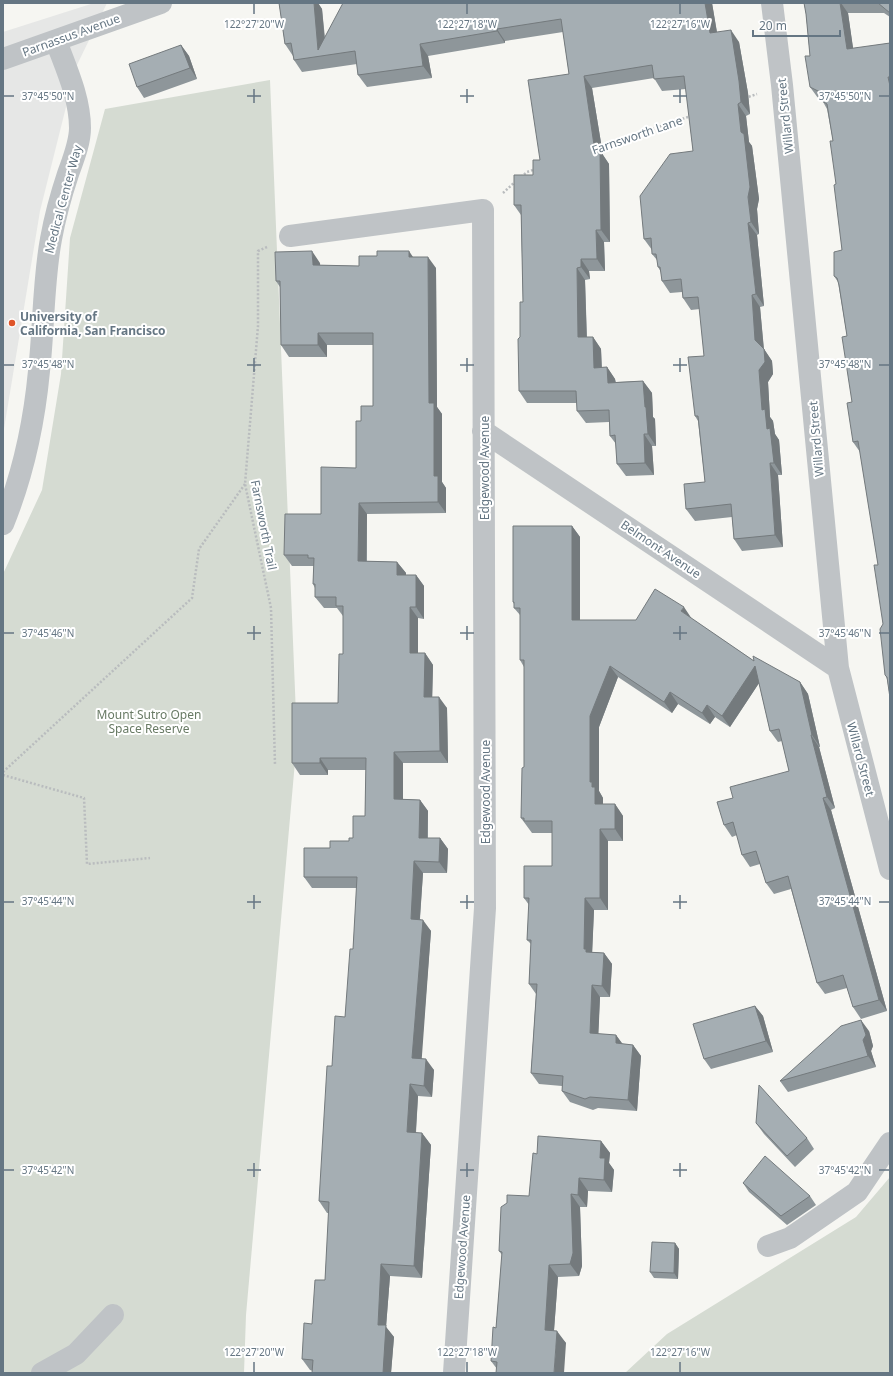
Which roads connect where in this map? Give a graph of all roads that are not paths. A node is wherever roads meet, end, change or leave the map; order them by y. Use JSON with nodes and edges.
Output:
{"nodes":[{"id":1,"x":160,"y":3,"type":"edge"},
{"id":2,"x":772,"y":3,"type":"edge"},
{"id":3,"x":56,"y":41,"type":"junction"},
{"id":4,"x":3,"y":59,"type":"edge"},
{"id":5,"x":290,"y":236,"type":"road end"},
{"id":6,"x":484,"y":431,"type":"junction"},
{"id":7,"x":3,"y":524,"type":"edge"},
{"id":8,"x":838,"y":668,"type":"junction"},
{"id":9,"x":890,"y":869,"type":"edge"},
{"id":10,"x":890,"y":1144,"type":"edge"},
{"id":11,"x":768,"y":1246,"type":"dead end"},
{"id":12,"x":112,"y":1315,"type":"dead end"},
{"id":13,"x":42,"y":1373,"type":"edge"},
{"id":14,"x":454,"y":1373,"type":"edge"}],
"edges":[{"from":1,"to":3,"type":"street","name":"Parnassus Avenue"},
{"from":2,"to":8,"type":"street","name":"Willard Street"},
{"from":3,"to":4,"type":"street","name":"Parnassus Avenue"},
{"from":3,"to":7,"type":"street","name":"Medical Center Way"},
{"from":5,"to":6,"type":"street","name":"Edgewood Avenue"},
{"from":6,"to":8,"type":"street","name":"Belmont Avenue"},
{"from":6,"to":14,"type":"street","name":"Edgewood Avenue"},
{"from":8,"to":9,"type":"street","name":"Willard Street"},
{"from":10,"to":11,"type":"street"},
{"from":12,"to":13,"type":"street"}]}
